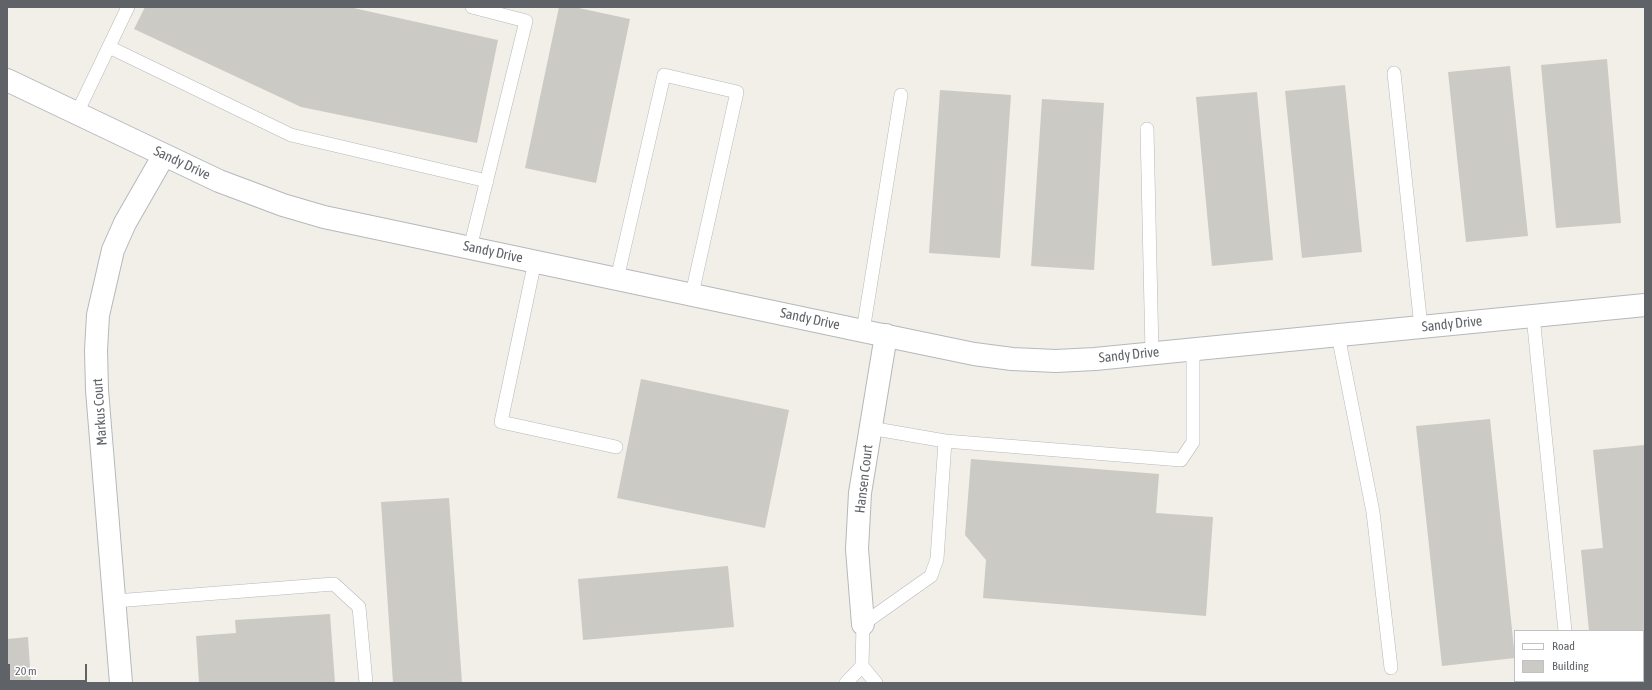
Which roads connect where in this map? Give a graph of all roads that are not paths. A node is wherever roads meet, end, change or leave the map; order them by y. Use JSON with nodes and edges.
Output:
{"nodes":[{"id":1,"x":128,"y":7,"type":"edge"},
{"id":2,"x":472,"y":7,"type":"edge"},
{"id":3,"x":109,"y":47,"type":"junction"},
{"id":4,"x":1394,"y":73,"type":"dead end"},
{"id":5,"x":7,"y":80,"type":"edge"},
{"id":6,"x":901,"y":94,"type":"dead end"},
{"id":7,"x":77,"y":113,"type":"junction"},
{"id":8,"x":1146,"y":129,"type":"dead end"},
{"id":9,"x":164,"y":155,"type":"junction"},
{"id":10,"x":487,"y":181,"type":"junction"},
{"id":11,"x":470,"y":248,"type":"junction"},
{"id":12,"x":534,"y":261,"type":"junction"},
{"id":13,"x":618,"y":279,"type":"junction"},
{"id":14,"x":692,"y":294,"type":"junction"},
{"id":15,"x":1645,"y":305,"type":"edge"},
{"id":16,"x":1533,"y":316,"type":"junction"},
{"id":17,"x":1421,"y":327,"type":"junction"},
{"id":18,"x":863,"y":331,"type":"junction"},
{"id":19,"x":886,"y":335,"type":"junction"},
{"id":20,"x":1338,"y":335,"type":"junction"},
{"id":21,"x":1193,"y":349,"type":"junction"},
{"id":22,"x":1152,"y":353,"type":"junction"},
{"id":23,"x":870,"y":428,"type":"junction"},
{"id":24,"x":945,"y":440,"type":"junction"},
{"id":25,"x":616,"y":447,"type":"dead end"},
{"id":26,"x":115,"y":602,"type":"junction"},
{"id":27,"x":864,"y":624,"type":"junction"},
{"id":28,"x":1565,"y":630,"type":"edge"},
{"id":29,"x":862,"y":666,"type":"junction"},
{"id":30,"x":1392,"y":668,"type":"dead end"},
{"id":31,"x":121,"y":683,"type":"edge"},
{"id":32,"x":366,"y":683,"type":"edge"},
{"id":33,"x":846,"y":683,"type":"edge"},
{"id":34,"x":876,"y":683,"type":"edge"}],
"edges":[{"from":1,"to":3,"type":"lane"},
{"from":2,"to":10,"type":"lane"},
{"from":3,"to":7,"type":"lane"},
{"from":3,"to":10,"type":"lane"},
{"from":4,"to":17,"type":"lane"},
{"from":5,"to":7,"type":"street","name":"Sandy Drive"},
{"from":6,"to":18,"type":"lane"},
{"from":7,"to":9,"type":"street","name":"Sandy Drive"},
{"from":8,"to":22,"type":"lane"},
{"from":9,"to":11,"type":"street","name":"Sandy Drive"},
{"from":9,"to":26,"type":"street","name":"Markus Court"},
{"from":10,"to":11,"type":"lane"},
{"from":11,"to":12,"type":"street","name":"Sandy Drive"},
{"from":12,"to":13,"type":"street","name":"Sandy Drive"},
{"from":12,"to":25,"type":"lane"},
{"from":13,"to":14,"type":"street","name":"Sandy Drive"},
{"from":13,"to":14,"type":"lane"},
{"from":14,"to":18,"type":"street","name":"Sandy Drive"},
{"from":15,"to":16,"type":"street","name":"Sandy Drive"},
{"from":16,"to":17,"type":"street","name":"Sandy Drive"},
{"from":16,"to":28,"type":"lane"},
{"from":17,"to":20,"type":"street","name":"Sandy Drive"},
{"from":18,"to":19,"type":"street","name":"Sandy Drive"},
{"from":19,"to":22,"type":"street","name":"Sandy Drive"},
{"from":19,"to":23,"type":"street","name":"Hansen Court"},
{"from":20,"to":21,"type":"street","name":"Sandy Drive"},
{"from":20,"to":30,"type":"lane"},
{"from":21,"to":22,"type":"street","name":"Sandy Drive"},
{"from":21,"to":24,"type":"lane"},
{"from":23,"to":24,"type":"lane"},
{"from":23,"to":27,"type":"street","name":"Hansen Court"},
{"from":24,"to":27,"type":"lane"},
{"from":26,"to":31,"type":"street","name":"Markus Court"},
{"from":26,"to":32,"type":"lane"},
{"from":27,"to":29,"type":"lane"},
{"from":29,"to":33,"type":"lane"},
{"from":29,"to":34,"type":"lane"}]}
